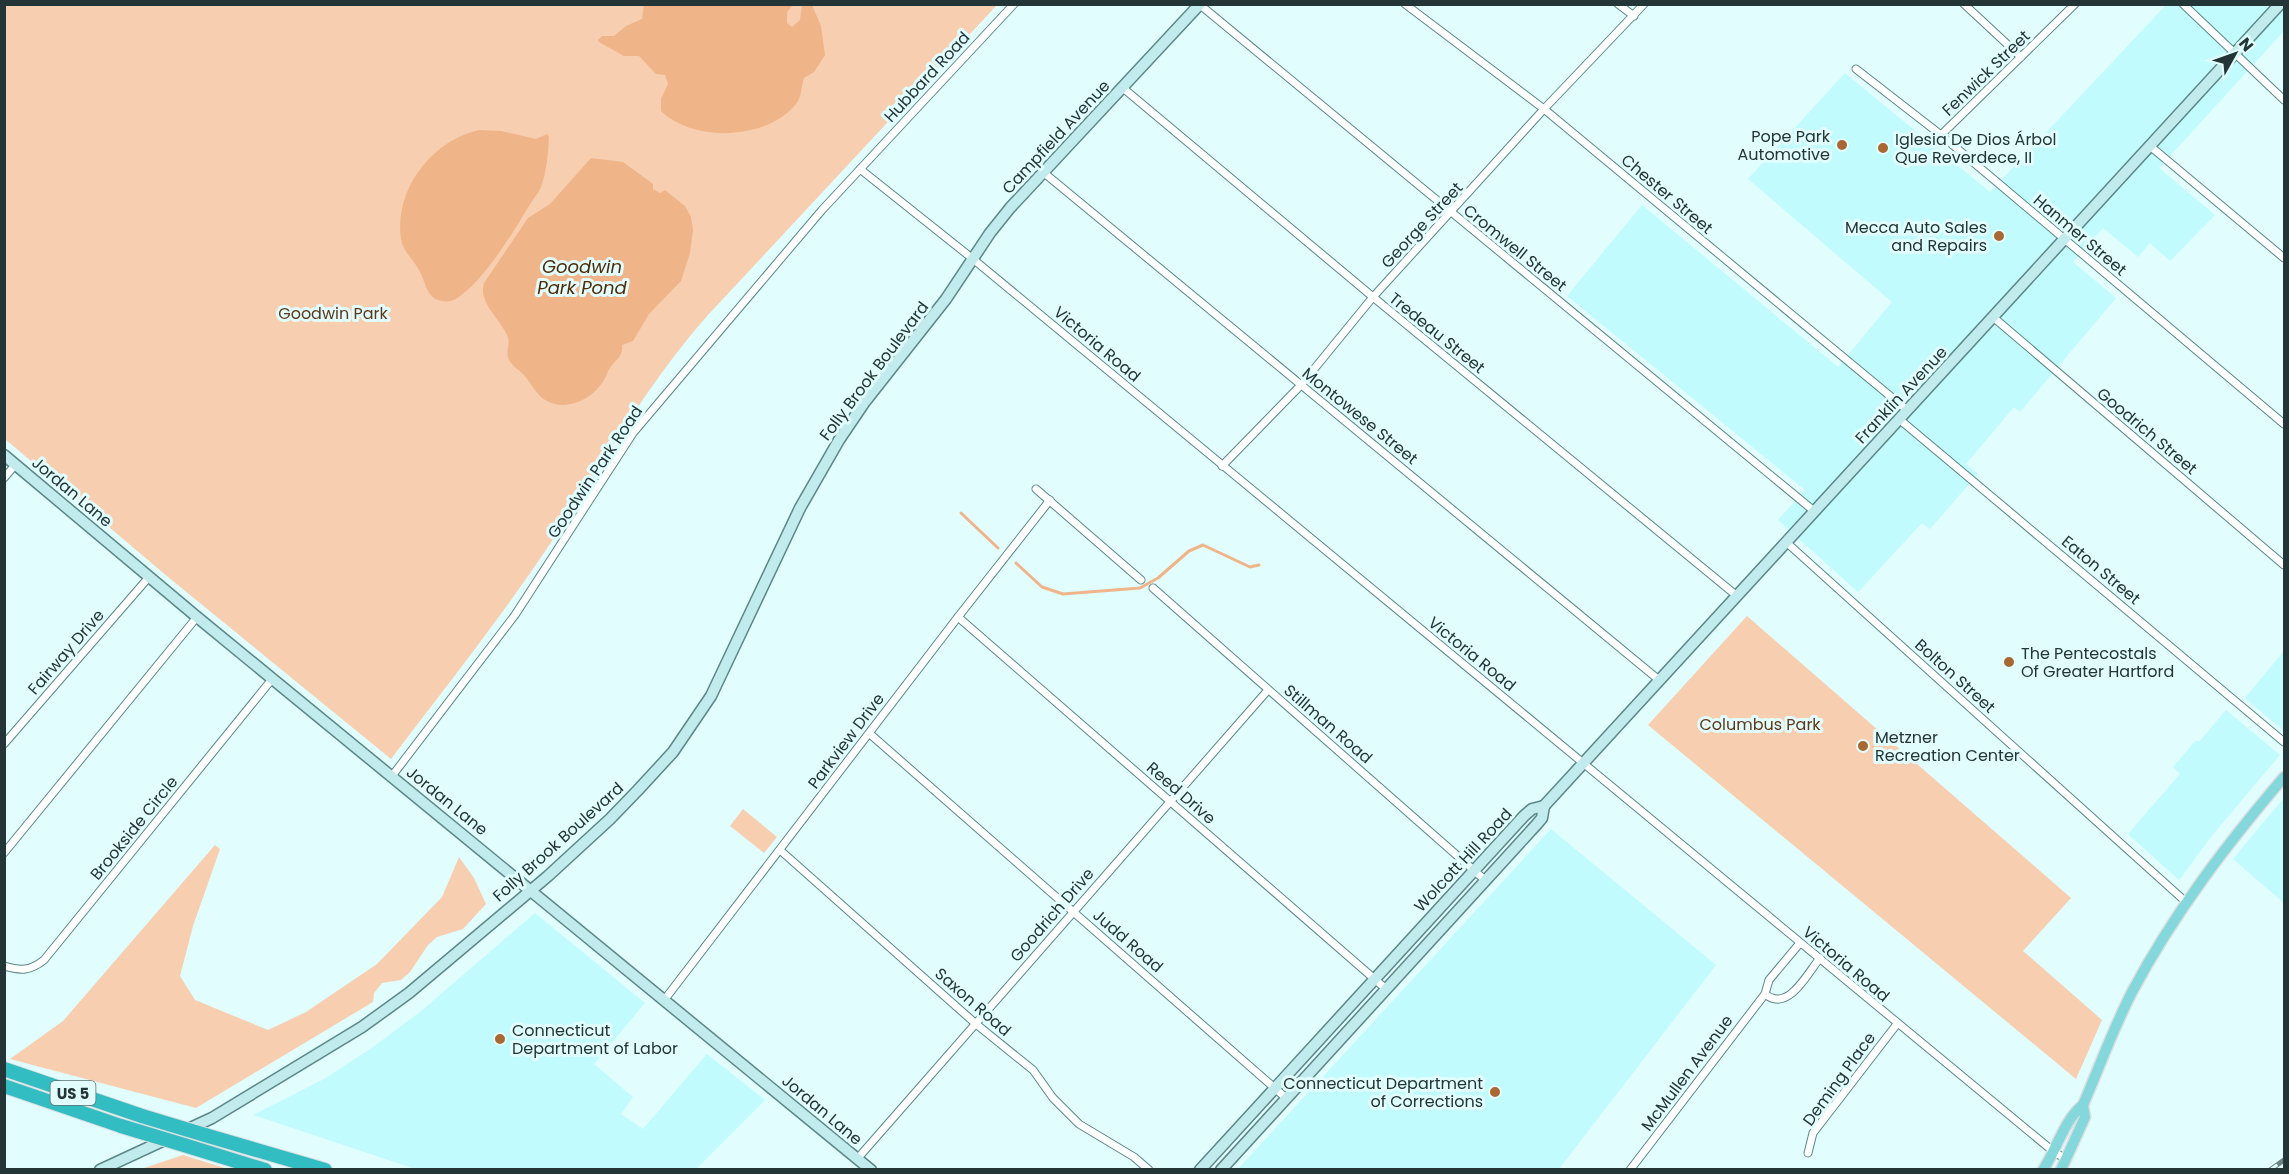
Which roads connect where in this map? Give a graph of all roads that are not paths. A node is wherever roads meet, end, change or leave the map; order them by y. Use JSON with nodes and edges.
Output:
{"nodes":[{"id":1,"x":1014,"y":4,"type":"edge"},
{"id":2,"x":1405,"y":4,"type":"edge"},
{"id":3,"x":1618,"y":4,"type":"edge"},
{"id":4,"x":1644,"y":4,"type":"edge"},
{"id":5,"x":1964,"y":4,"type":"edge"},
{"id":6,"x":2075,"y":4,"type":"edge"},
{"id":7,"x":2183,"y":4,"type":"edge"},
{"id":8,"x":2280,"y":4,"type":"edge"},
{"id":9,"x":1200,"y":5,"type":"edge"},
{"id":10,"x":1634,"y":16,"type":"junction"},
{"id":11,"x":2235,"y":54,"type":"junction"},
{"id":12,"x":2022,"y":57,"type":"junction"},
{"id":13,"x":1856,"y":69,"type":"dead end"},
{"id":14,"x":1123,"y":88,"type":"junction"},
{"id":15,"x":2284,"y":100,"type":"edge"},
{"id":16,"x":1544,"y":109,"type":"junction"},
{"id":17,"x":1941,"y":135,"type":"junction"},
{"id":18,"x":2150,"y":146,"type":"junction"},
{"id":19,"x":860,"y":169,"type":"junction"},
{"id":20,"x":1043,"y":171,"type":"junction"},
{"id":21,"x":1451,"y":213,"type":"junction"},
{"id":22,"x":2064,"y":239,"type":"junction"},
{"id":23,"x":2284,"y":258,"type":"edge"},
{"id":24,"x":973,"y":259,"type":"junction"},
{"id":25,"x":1373,"y":297,"type":"junction"},
{"id":26,"x":946,"y":299,"type":"joint"},
{"id":27,"x":1993,"y":317,"type":"junction"},
{"id":28,"x":1301,"y":385,"type":"junction"},
{"id":29,"x":1903,"y":415,"type":"junction"},
{"id":30,"x":2284,"y":424,"type":"edge"},
{"id":31,"x":4,"y":455,"type":"edge"},
{"id":32,"x":16,"y":464,"type":"junction"},
{"id":33,"x":1222,"y":466,"type":"junction"},
{"id":34,"x":4,"y":478,"type":"edge"},
{"id":35,"x":1036,"y":489,"type":"dead end"},
{"id":36,"x":1050,"y":500,"type":"junction"},
{"id":37,"x":1814,"y":511,"type":"junction"},
{"id":38,"x":1786,"y":542,"type":"junction"},
{"id":39,"x":2284,"y":565,"type":"edge"},
{"id":40,"x":149,"y":577,"type":"junction"},
{"id":41,"x":1141,"y":580,"type":"dead end"},
{"id":42,"x":1153,"y":588,"type":"dead end"},
{"id":43,"x":1737,"y":596,"type":"junction"},
{"id":44,"x":197,"y":616,"type":"junction"},
{"id":45,"x":958,"y":617,"type":"junction"},
{"id":46,"x":273,"y":678,"type":"junction"},
{"id":47,"x":1659,"y":680,"type":"junction"},
{"id":48,"x":1268,"y":690,"type":"junction"},
{"id":49,"x":870,"y":734,"type":"junction"},
{"id":50,"x":2282,"y":740,"type":"edge"},
{"id":51,"x":4,"y":744,"type":"edge"},
{"id":52,"x":1583,"y":763,"type":"junction"},
{"id":53,"x":392,"y":776,"type":"junction"},
{"id":54,"x":2284,"y":777,"type":"edge"},
{"id":55,"x":1170,"y":802,"type":"junction"},
{"id":56,"x":1544,"y":806,"type":"junction"},
{"id":57,"x":780,"y":850,"type":"junction"},
{"id":58,"x":4,"y":854,"type":"edge"},
{"id":59,"x":1474,"y":871,"type":"junction"},
{"id":60,"x":1486,"y":881,"type":"junction"},
{"id":61,"x":531,"y":889,"type":"junction"},
{"id":62,"x":2186,"y":902,"type":"junction"},
{"id":63,"x":1073,"y":911,"type":"junction"},
{"id":64,"x":1800,"y":943,"type":"junction"},
{"id":65,"x":1820,"y":958,"type":"junction"},
{"id":66,"x":4,"y":966,"type":"edge"},
{"id":67,"x":1376,"y":978,"type":"junction"},
{"id":68,"x":1386,"y":989,"type":"junction"},
{"id":69,"x":1765,"y":994,"type":"junction"},
{"id":70,"x":665,"y":999,"type":"junction"},
{"id":71,"x":975,"y":1024,"type":"junction"},
{"id":72,"x":1897,"y":1024,"type":"junction"},
{"id":73,"x":4,"y":1069,"type":"edge"},
{"id":74,"x":4,"y":1086,"type":"edge"},
{"id":75,"x":1275,"y":1088,"type":"junction"},
{"id":76,"x":1286,"y":1098,"type":"junction"},
{"id":77,"x":2083,"y":1105,"type":"junction"},
{"id":78,"x":2054,"y":1152,"type":"junction"},
{"id":79,"x":1808,"y":1153,"type":"dead end"},
{"id":80,"x":858,"y":1158,"type":"junction"},
{"id":81,"x":2066,"y":1159,"type":"junction"},
{"id":82,"x":100,"y":1170,"type":"edge"},
{"id":83,"x":265,"y":1170,"type":"edge"},
{"id":84,"x":325,"y":1170,"type":"edge"},
{"id":85,"x":871,"y":1170,"type":"edge"},
{"id":86,"x":1149,"y":1170,"type":"edge"},
{"id":87,"x":1200,"y":1170,"type":"edge"},
{"id":88,"x":1221,"y":1170,"type":"edge"},
{"id":89,"x":1630,"y":1170,"type":"edge"},
{"id":90,"x":2043,"y":1170,"type":"edge"},
{"id":91,"x":2061,"y":1170,"type":"edge"}],
"edges":[{"from":1,"to":19,"type":"street","name":"Hubbard Road"},
{"from":2,"to":16,"type":"street","name":"Chester Street"},
{"from":3,"to":10,"type":"street"},
{"from":4,"to":10,"type":"street","name":"George Street"},
{"from":5,"to":12,"type":"street"},
{"from":6,"to":12,"type":"street","name":"Fenwick Street"},
{"from":7,"to":11,"type":"street"},
{"from":8,"to":11,"type":"main road","name":"Franklin Avenue"},
{"from":9,"to":14,"type":"main road","name":"Campfield Avenue"},
{"from":9,"to":21,"type":"street","name":"Cromwell Street"},
{"from":10,"to":16,"type":"street","name":"George Street"},
{"from":11,"to":15,"type":"street"},
{"from":11,"to":18,"type":"main road","name":"Franklin Avenue"},
{"from":12,"to":17,"type":"street","name":"Fenwick Street"},
{"from":13,"to":17,"type":"street","name":"Hanmer Street"},
{"from":14,"to":20,"type":"main road","name":"Campfield Avenue"},
{"from":14,"to":25,"type":"street","name":"Tredeau Street"},
{"from":16,"to":21,"type":"street","name":"George Street"},
{"from":16,"to":29,"type":"street","name":"Chester Street"},
{"from":17,"to":22,"type":"street","name":"Hanmer Street"},
{"from":18,"to":22,"type":"main road","name":"Franklin Avenue"},
{"from":18,"to":23,"type":"street"},
{"from":19,"to":24,"type":"street","name":"Victoria Road"},
{"from":19,"to":53,"type":"street","name":"Goodwin Park Road"},
{"from":20,"to":24,"type":"main road","name":"Campfield Avenue"},
{"from":20,"to":28,"type":"street","name":"Montowese Street"},
{"from":21,"to":25,"type":"street","name":"George Street"},
{"from":21,"to":37,"type":"street","name":"Cromwell Street"},
{"from":22,"to":27,"type":"main road","name":"Franklin Avenue"},
{"from":22,"to":30,"type":"street","name":"Hanmer Street"},
{"from":24,"to":26,"type":"main road","name":"Campfield Avenue"},
{"from":24,"to":33,"type":"street","name":"Victoria Road"},
{"from":25,"to":28,"type":"street","name":"George Street"},
{"from":25,"to":43,"type":"street","name":"Tredeau Street"},
{"from":26,"to":61,"type":"main road","name":"Folly Brook Boulevard"},
{"from":27,"to":29,"type":"main road","name":"Franklin Avenue"},
{"from":27,"to":39,"type":"street","name":"Goodrich Street"},
{"from":28,"to":33,"type":"street","name":"George Street"},
{"from":28,"to":47,"type":"street","name":"Montowese Street"},
{"from":29,"to":37,"type":"main road","name":"Franklin Avenue"},
{"from":29,"to":50,"type":"street","name":"Eaton Street"},
{"from":31,"to":32,"type":"main road","name":"Jordan Lane"},
{"from":32,"to":34,"type":"street"},
{"from":32,"to":40,"type":"main road","name":"Jordan Lane"},
{"from":33,"to":52,"type":"street","name":"Victoria Road"},
{"from":35,"to":36,"type":"street"},
{"from":36,"to":41,"type":"street"},
{"from":36,"to":45,"type":"street","name":"Parkview Drive"},
{"from":37,"to":38,"type":"main road","name":"Franklin Avenue"},
{"from":38,"to":43,"type":"main road","name":"Franklin Avenue"},
{"from":38,"to":62,"type":"street","name":"Bolton Street"},
{"from":40,"to":44,"type":"main road","name":"Jordan Lane"},
{"from":40,"to":51,"type":"street","name":"Fairway Drive"},
{"from":42,"to":48,"type":"street","name":"Stillman Road"},
{"from":43,"to":47,"type":"main road","name":"Franklin Avenue"},
{"from":44,"to":46,"type":"main road","name":"Jordan Lane"},
{"from":44,"to":58,"type":"street"},
{"from":45,"to":49,"type":"street","name":"Parkview Drive"},
{"from":45,"to":55,"type":"street","name":"Reed Drive"},
{"from":46,"to":53,"type":"main road","name":"Jordan Lane"},
{"from":46,"to":66,"type":"street","name":"Brookside Circle"},
{"from":47,"to":52,"type":"main road","name":"Franklin Avenue"},
{"from":48,"to":55,"type":"street","name":"Goodrich Drive"},
{"from":48,"to":59,"type":"street","name":"Stillman Road"},
{"from":49,"to":57,"type":"street","name":"Parkview Drive"},
{"from":49,"to":63,"type":"street","name":"Judd Road"},
{"from":52,"to":56,"type":"main road","name":"Franklin Avenue"},
{"from":52,"to":64,"type":"street","name":"Victoria Road"},
{"from":53,"to":61,"type":"main road","name":"Jordan Lane"},
{"from":54,"to":62,"type":"main road"},
{"from":55,"to":63,"type":"street","name":"Goodrich Drive"},
{"from":55,"to":67,"type":"street","name":"Reed Drive"},
{"from":56,"to":59,"type":"main road","name":"Wolcott Hill Road"},
{"from":56,"to":60,"type":"main road","name":"Wolcott Hill Road"},
{"from":57,"to":70,"type":"street","name":"Parkview Drive"},
{"from":57,"to":71,"type":"street","name":"Saxon Road"},
{"from":59,"to":60,"type":"street","name":"Stillman Road"},
{"from":59,"to":67,"type":"main road","name":"Wolcott Hill Road"},
{"from":60,"to":68,"type":"main road","name":"Wolcott Hill Road"},
{"from":61,"to":70,"type":"main road","name":"Jordan Lane"},
{"from":61,"to":82,"type":"main road","name":"Folly Brook Boulevard"},
{"from":62,"to":77,"type":"main road"},
{"from":63,"to":71,"type":"street","name":"Goodrich Drive"},
{"from":63,"to":75,"type":"street","name":"Judd Road"},
{"from":64,"to":65,"type":"street","name":"Victoria Road"},
{"from":64,"to":69,"type":"street","name":"McMullen Avenue"},
{"from":65,"to":69,"type":"street"},
{"from":65,"to":72,"type":"street","name":"Victoria Road"},
{"from":67,"to":68,"type":"street","name":"Reed Drive"},
{"from":67,"to":75,"type":"main road","name":"Wolcott Hill Road"},
{"from":68,"to":76,"type":"main road","name":"Wolcott Hill Road"},
{"from":69,"to":89,"type":"street","name":"McMullen Avenue"},
{"from":70,"to":80,"type":"main road","name":"Jordan Lane"},
{"from":71,"to":80,"type":"street","name":"Goodrich Drive"},
{"from":71,"to":86,"type":"street","name":"Saxon Road"},
{"from":72,"to":78,"type":"street","name":"Victoria Road"},
{"from":72,"to":79,"type":"street","name":"Deming Place"},
{"from":73,"to":84,"type":"highway","number":"US 5","bridge":true},
{"from":74,"to":83,"type":"highway","number":"US 5","bridge":true},
{"from":75,"to":76,"type":"street","name":"Judd Road"},
{"from":75,"to":87,"type":"main road","name":"Wolcott Hill Road"},
{"from":76,"to":88,"type":"main road","name":"Wolcott Hill Road"},
{"from":77,"to":78,"type":"main road"},
{"from":77,"to":81,"type":"main road"},
{"from":78,"to":81,"type":"street","name":"Victoria Road"},
{"from":78,"to":90,"type":"main road"},
{"from":80,"to":85,"type":"main road","name":"Jordan Lane"},
{"from":81,"to":91,"type":"main road"}]}
